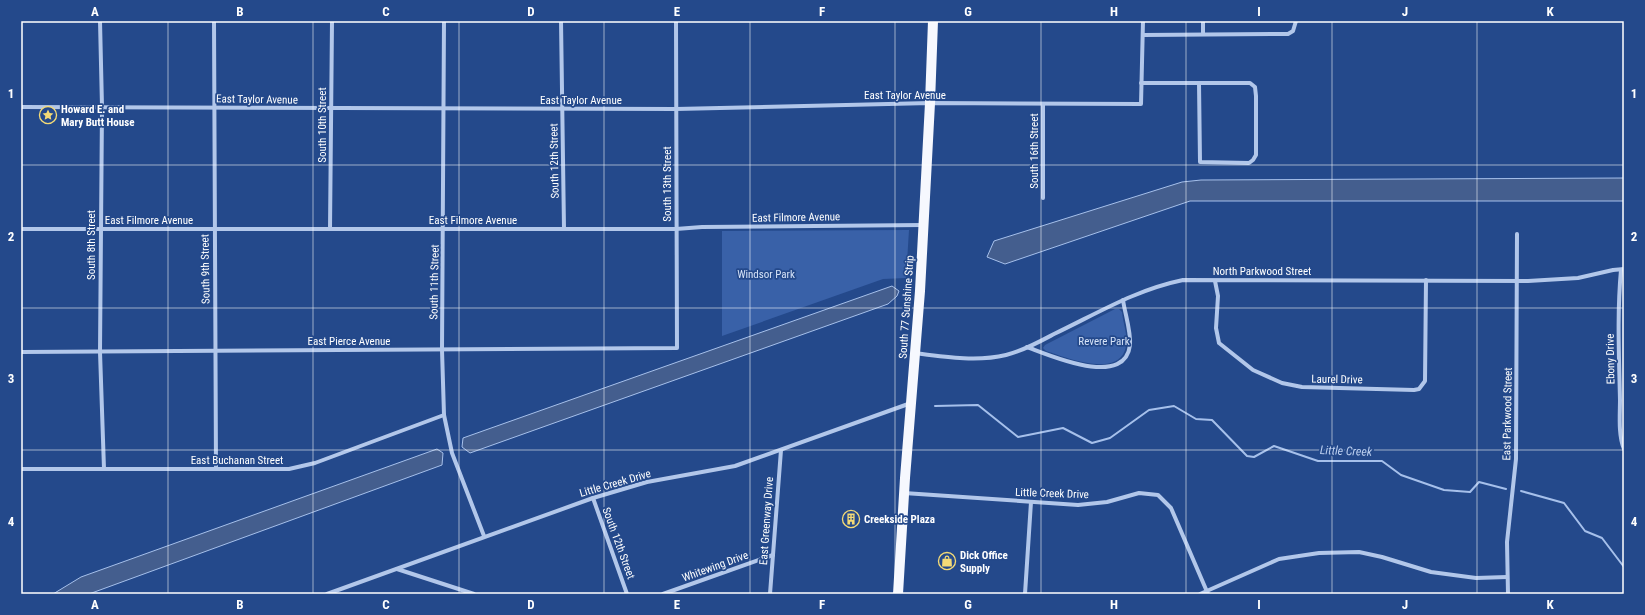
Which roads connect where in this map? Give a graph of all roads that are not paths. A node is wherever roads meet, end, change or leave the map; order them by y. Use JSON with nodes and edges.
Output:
{"nodes":[{"id":1,"x":100,"y":21,"type":"edge"},
{"id":2,"x":214,"y":21,"type":"edge"},
{"id":3,"x":332,"y":21,"type":"edge"},
{"id":4,"x":444,"y":21,"type":"edge"},
{"id":5,"x":561,"y":21,"type":"edge"},
{"id":6,"x":676,"y":21,"type":"edge"},
{"id":7,"x":933,"y":21,"type":"edge"},
{"id":8,"x":1143,"y":21,"type":"edge"},
{"id":9,"x":1203,"y":21,"type":"edge"},
{"id":10,"x":1296,"y":21,"type":"edge"},
{"id":11,"x":1203,"y":34,"type":"junction"},
{"id":12,"x":1143,"y":35,"type":"junction"},
{"id":13,"x":1141,"y":83,"type":"junction"},
{"id":14,"x":1199,"y":83,"type":"junction"},
{"id":15,"x":930,"y":103,"type":"junction"},
{"id":16,"x":1043,"y":104,"type":"junction"},
{"id":17,"x":21,"y":106,"type":"edge"},
{"id":18,"x":102,"y":106,"type":"junction"},
{"id":19,"x":214,"y":107,"type":"junction"},
{"id":20,"x":330,"y":109,"type":"junction"},
{"id":21,"x":444,"y":109,"type":"junction"},
{"id":22,"x":561,"y":109,"type":"junction"},
{"id":23,"x":676,"y":109,"type":"junction"},
{"id":24,"x":1043,"y":198,"type":"dead end"},
{"id":25,"x":924,"y":225,"type":"junction"},
{"id":26,"x":330,"y":228,"type":"junction"},
{"id":27,"x":444,"y":228,"type":"junction"},
{"id":28,"x":564,"y":228,"type":"junction"},
{"id":29,"x":21,"y":229,"type":"edge"},
{"id":30,"x":100,"y":229,"type":"junction"},
{"id":31,"x":214,"y":229,"type":"junction"},
{"id":32,"x":676,"y":229,"type":"junction"},
{"id":33,"x":1517,"y":234,"type":"dead end"},
{"id":34,"x":1623,"y":270,"type":"edge"},
{"id":35,"x":1426,"y":280,"type":"junction"},
{"id":36,"x":1517,"y":280,"type":"junction"},
{"id":37,"x":1215,"y":281,"type":"junction"},
{"id":38,"x":1123,"y":300,"type":"junction"},
{"id":39,"x":1027,"y":347,"type":"junction"},
{"id":40,"x":677,"y":348,"type":"joint"},
{"id":41,"x":442,"y":350,"type":"junction"},
{"id":42,"x":215,"y":351,"type":"junction"},
{"id":43,"x":21,"y":352,"type":"edge"},
{"id":44,"x":100,"y":352,"type":"junction"},
{"id":45,"x":915,"y":353,"type":"junction"},
{"id":46,"x":912,"y":402,"type":"junction"},
{"id":47,"x":444,"y":415,"type":"junction"},
{"id":48,"x":1624,"y":449,"type":"edge"},
{"id":49,"x":781,"y":450,"type":"junction"},
{"id":50,"x":21,"y":469,"type":"edge"},
{"id":51,"x":104,"y":469,"type":"junction"},
{"id":52,"x":216,"y":469,"type":"junction"},
{"id":53,"x":904,"y":493,"type":"junction"},
{"id":54,"x":593,"y":498,"type":"junction"},
{"id":55,"x":1031,"y":502,"type":"junction"},
{"id":56,"x":484,"y":536,"type":"junction"},
{"id":57,"x":773,"y":555,"type":"junction"},
{"id":58,"x":397,"y":568,"type":"junction"},
{"id":59,"x":1507,"y":577,"type":"junction"},
{"id":60,"x":1207,"y":592,"type":"edge"},
{"id":61,"x":327,"y":594,"type":"edge"},
{"id":62,"x":474,"y":594,"type":"edge"},
{"id":63,"x":627,"y":594,"type":"edge"},
{"id":64,"x":663,"y":594,"type":"edge"},
{"id":65,"x":770,"y":594,"type":"edge"},
{"id":66,"x":898,"y":594,"type":"edge"},
{"id":67,"x":1025,"y":594,"type":"edge"},
{"id":68,"x":1200,"y":594,"type":"edge"},
{"id":69,"x":1508,"y":594,"type":"edge"}],
"edges":[{"from":1,"to":18,"type":"street","name":"South 8th Street"},
{"from":2,"to":19,"type":"street","name":"South 9th Street"},
{"from":3,"to":20,"type":"street","name":"South 10th Street"},
{"from":4,"to":21,"type":"street","name":"South 11th Street"},
{"from":5,"to":22,"type":"street","name":"South 12th Street"},
{"from":6,"to":23,"type":"street","name":"South 13th Street"},
{"from":7,"to":15,"type":"main road","name":"South 77 Sunshine Strip"},
{"from":8,"to":12,"type":"street"},
{"from":9,"to":11,"type":"street"},
{"from":10,"to":11,"type":"street"},
{"from":11,"to":12,"type":"street"},
{"from":12,"to":13,"type":"street"},
{"from":13,"to":14,"type":"street"},
{"from":13,"to":16,"type":"street","name":"East Taylor Avenue"},
{"from":14,"to":14,"type":"street"},
{"from":15,"to":16,"type":"street","name":"East Taylor Avenue"},
{"from":15,"to":23,"type":"street","name":"East Taylor Avenue"},
{"from":15,"to":25,"type":"main road","name":"South 77 Sunshine Strip"},
{"from":16,"to":24,"type":"street","name":"South 16th Street"},
{"from":17,"to":18,"type":"street","name":"East Taylor Avenue"},
{"from":18,"to":19,"type":"street","name":"East Taylor Avenue"},
{"from":18,"to":30,"type":"street","name":"South 8th Street"},
{"from":19,"to":20,"type":"street","name":"East Taylor Avenue"},
{"from":19,"to":31,"type":"street","name":"South 9th Street"},
{"from":20,"to":21,"type":"street","name":"East Taylor Avenue"},
{"from":20,"to":26,"type":"street","name":"South 10th Street"},
{"from":21,"to":22,"type":"street","name":"East Taylor Avenue"},
{"from":21,"to":27,"type":"street","name":"South 11th Street"},
{"from":22,"to":23,"type":"street","name":"East Taylor Avenue"},
{"from":22,"to":28,"type":"street","name":"South 12th Street"},
{"from":23,"to":32,"type":"street","name":"South 13th Street"},
{"from":25,"to":32,"type":"street","name":"East Filmore Avenue"},
{"from":25,"to":45,"type":"main road","name":"South 77 Sunshine Strip"},
{"from":26,"to":27,"type":"street","name":"East Filmore Avenue"},
{"from":26,"to":31,"type":"street","name":"East Filmore Avenue"},
{"from":27,"to":28,"type":"street","name":"East Filmore Avenue"},
{"from":27,"to":41,"type":"street","name":"South 11th Street"},
{"from":28,"to":32,"type":"street","name":"East Filmore Avenue"},
{"from":29,"to":30,"type":"street","name":"East Filmore Avenue"},
{"from":30,"to":31,"type":"street","name":"East Filmore Avenue"},
{"from":30,"to":44,"type":"street","name":"South 8th Street"},
{"from":31,"to":42,"type":"street","name":"South 9th Street"},
{"from":32,"to":40,"type":"street","name":"South 13th Street"},
{"from":33,"to":36,"type":"street","name":"East Parkwood Street"},
{"from":34,"to":36,"type":"street","name":"North Parkwood Street"},
{"from":34,"to":48,"type":"street","name":"Ebony Drive"},
{"from":35,"to":36,"type":"street","name":"North Parkwood Street"},
{"from":35,"to":37,"type":"street","name":"North Parkwood Street"},
{"from":35,"to":37,"type":"street","name":"Laurel Drive"},
{"from":36,"to":59,"type":"street","name":"East Parkwood Street"},
{"from":37,"to":38,"type":"street","name":"North Parkwood Street"},
{"from":38,"to":39,"type":"street","name":"North Parkwood Street"},
{"from":38,"to":39,"type":"street"},
{"from":39,"to":45,"type":"street","name":"North Parkwood Street"},
{"from":40,"to":41,"type":"street","name":"East Pierce Avenue"},
{"from":41,"to":42,"type":"street","name":"East Pierce Avenue"},
{"from":41,"to":47,"type":"street","name":"South 11th Street"},
{"from":42,"to":44,"type":"street","name":"East Pierce Avenue"},
{"from":42,"to":52,"type":"street","name":"South 9th Street"},
{"from":43,"to":44,"type":"street","name":"East Pierce Avenue"},
{"from":44,"to":51,"type":"street","name":"South 8th Street"},
{"from":45,"to":46,"type":"main road","name":"South 77 Sunshine Strip"},
{"from":46,"to":49,"type":"street","name":"Little Creek Drive"},
{"from":46,"to":53,"type":"main road","name":"South 77 Sunshine Strip"},
{"from":47,"to":52,"type":"street","name":"East Buchanan Street"},
{"from":47,"to":56,"type":"street","name":"South 11th Street"},
{"from":49,"to":54,"type":"street","name":"Little Creek Drive"},
{"from":49,"to":57,"type":"street","name":"East Greenway Drive"},
{"from":50,"to":51,"type":"street","name":"East Buchanan Street"},
{"from":51,"to":52,"type":"street","name":"East Buchanan Street"},
{"from":53,"to":55,"type":"street","name":"Little Creek Drive"},
{"from":53,"to":66,"type":"main road","name":"South 77 Sunshine Strip"},
{"from":54,"to":56,"type":"street","name":"Little Creek Drive"},
{"from":54,"to":63,"type":"street","name":"South 12th Street"},
{"from":55,"to":60,"type":"street","name":"Little Creek Drive"},
{"from":55,"to":67,"type":"street"},
{"from":56,"to":58,"type":"street","name":"Little Creek Drive"},
{"from":57,"to":64,"type":"street","name":"Whitewing Drive"},
{"from":57,"to":65,"type":"street","name":"East Greenway Drive"},
{"from":58,"to":61,"type":"street","name":"Little Creek Drive"},
{"from":58,"to":62,"type":"street"},
{"from":59,"to":60,"type":"street"},
{"from":59,"to":69,"type":"street","name":"East Parkwood Street"},
{"from":60,"to":68,"type":"street"}]}
